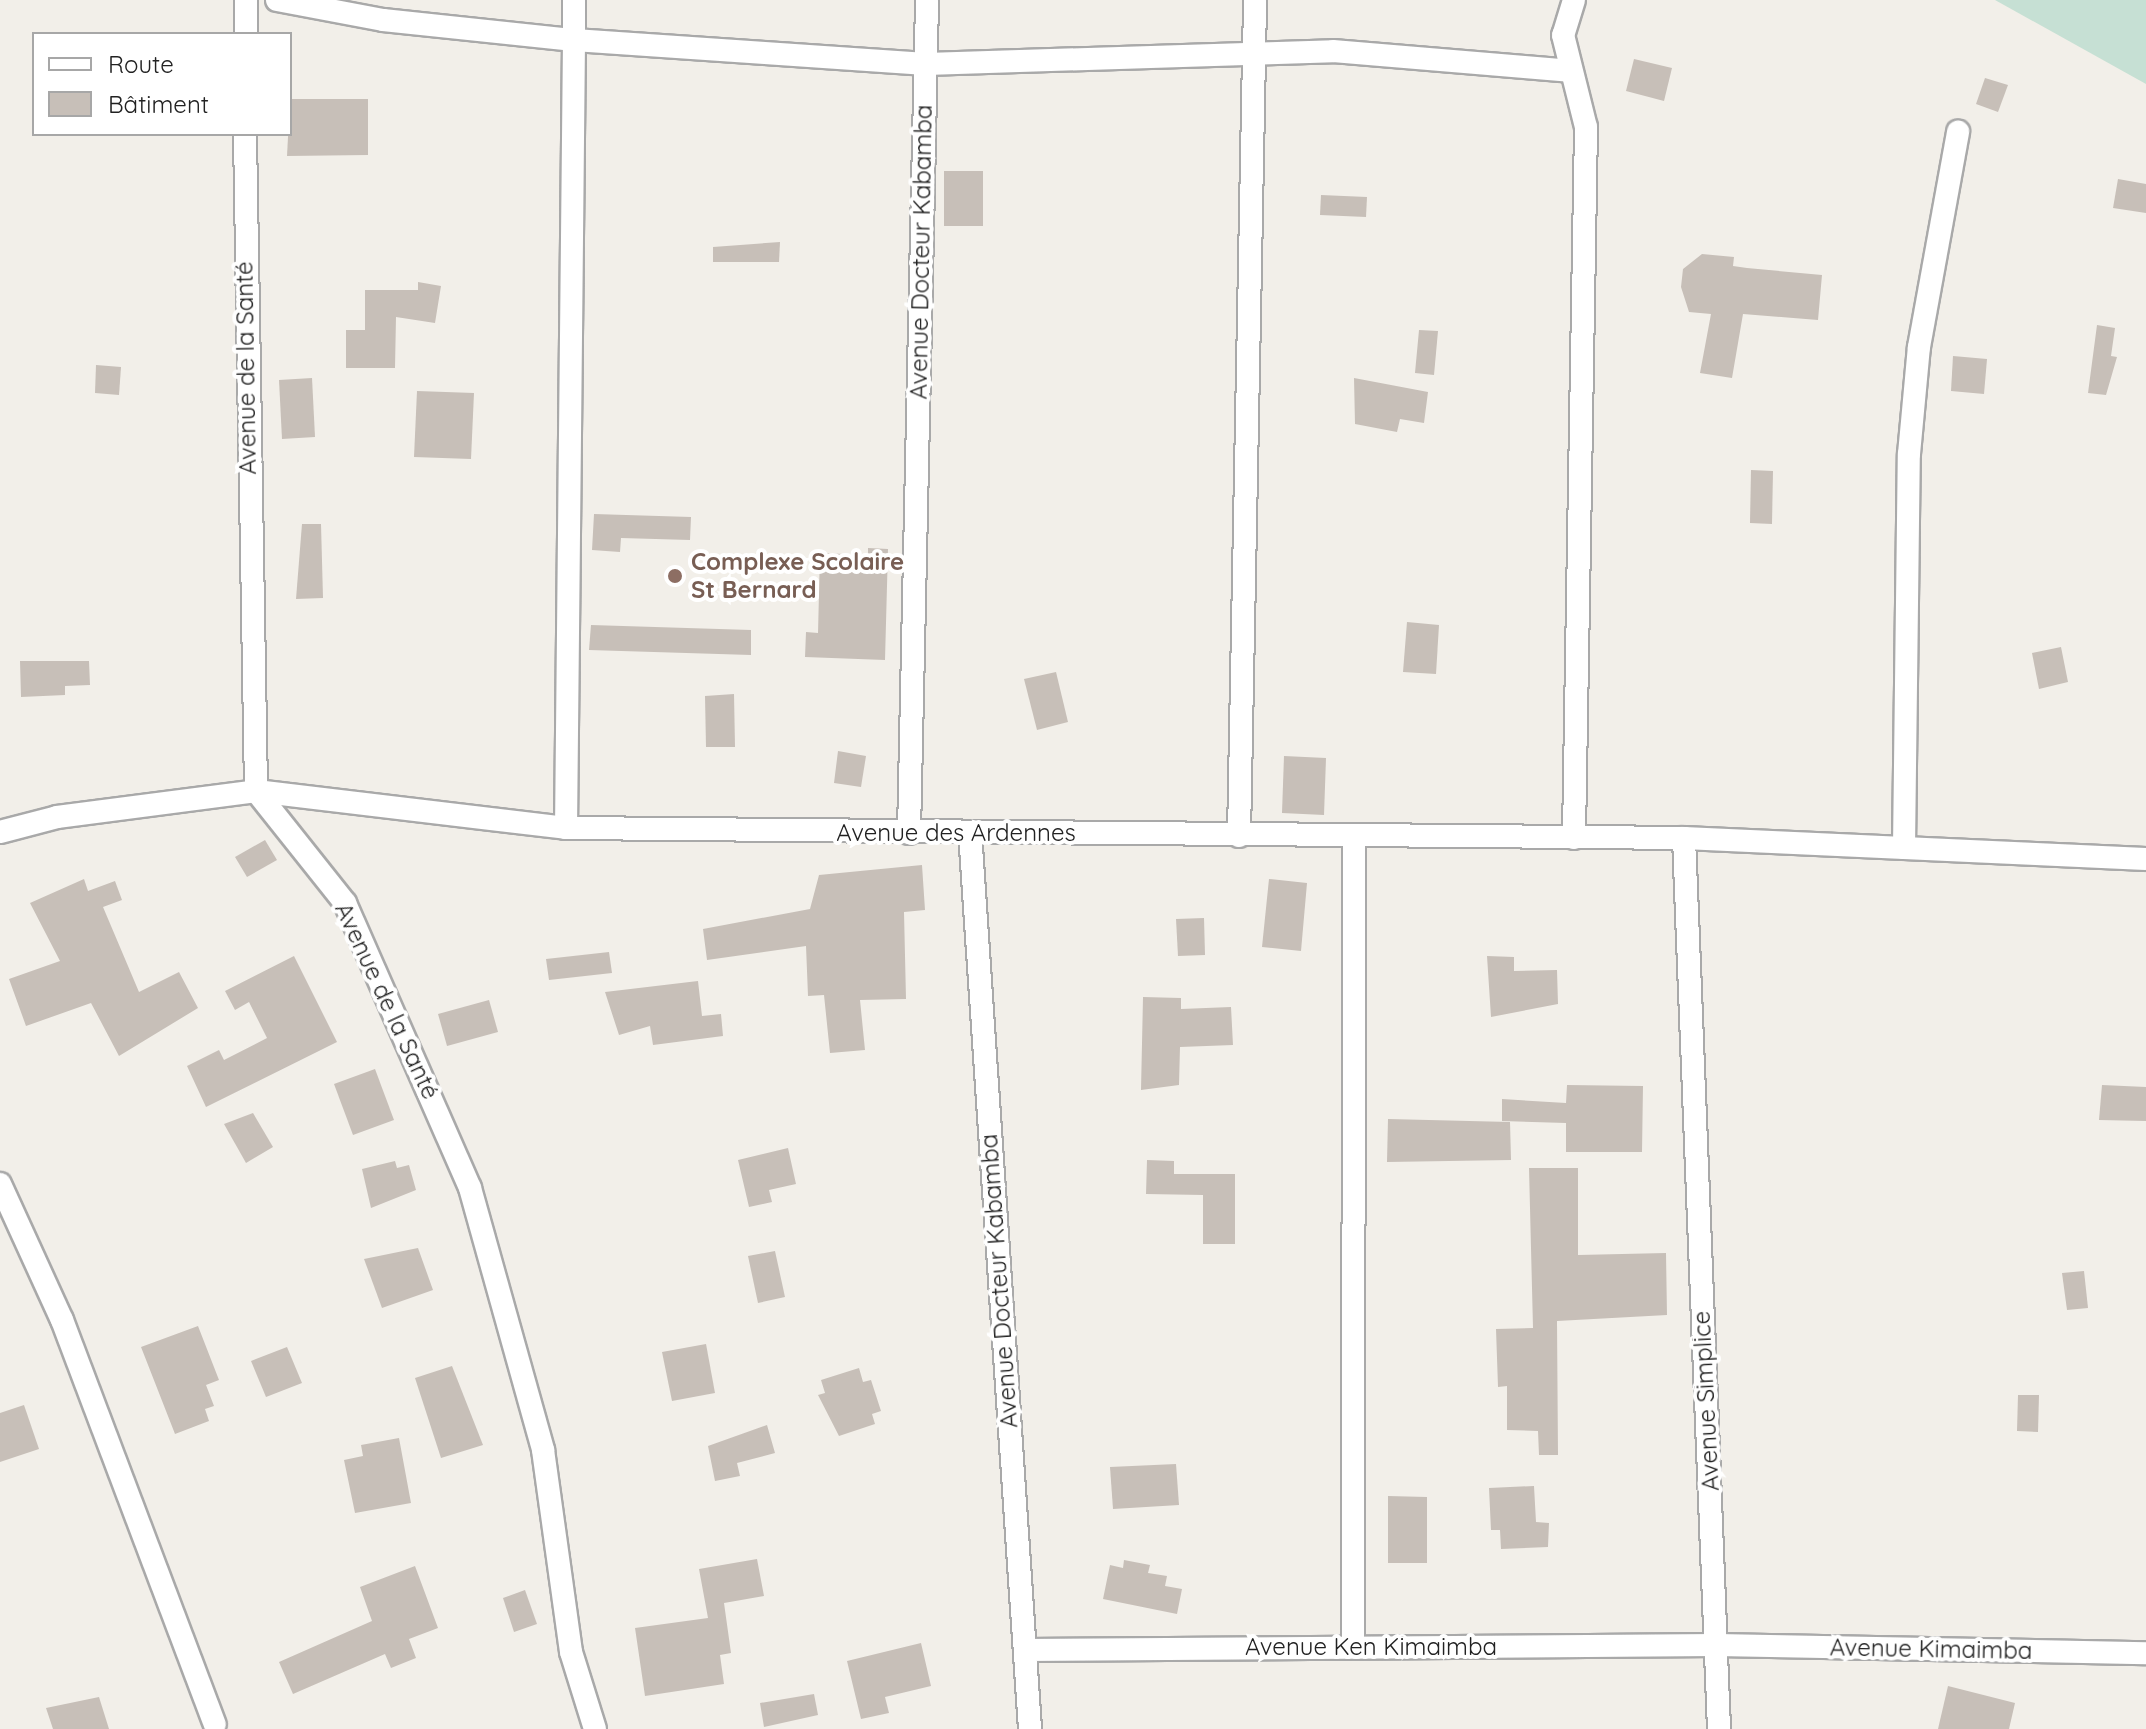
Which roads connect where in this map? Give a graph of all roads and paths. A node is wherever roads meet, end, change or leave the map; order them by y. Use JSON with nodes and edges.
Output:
{"nodes":[{"id":1,"x":246,"y":0,"type":"edge"},
{"id":2,"x":277,"y":0,"type":"edge"},
{"id":3,"x":574,"y":0,"type":"edge"},
{"id":4,"x":927,"y":0,"type":"edge"},
{"id":5,"x":1255,"y":0,"type":"edge"},
{"id":6,"x":1574,"y":0,"type":"edge"},
{"id":7,"x":246,"y":32,"type":"edge"},
{"id":8,"x":574,"y":40,"type":"junction"},
{"id":9,"x":1252,"y":57,"type":"junction"},
{"id":10,"x":926,"y":64,"type":"junction"},
{"id":11,"x":1569,"y":71,"type":"junction"},
{"id":12,"x":1958,"y":132,"type":"dead end"},
{"id":13,"x":245,"y":136,"type":"edge"},
{"id":14,"x":256,"y":791,"type":"junction"},
{"id":15,"x":566,"y":828,"type":"junction"},
{"id":16,"x":0,"y":832,"type":"edge"},
{"id":17,"x":970,"y":832,"type":"junction"},
{"id":18,"x":909,"y":833,"type":"junction"},
{"id":19,"x":1239,"y":836,"type":"junction"},
{"id":20,"x":1354,"y":837,"type":"junction"},
{"id":21,"x":1574,"y":838,"type":"junction"},
{"id":22,"x":1684,"y":838,"type":"junction"},
{"id":23,"x":1904,"y":848,"type":"junction"},
{"id":24,"x":2146,"y":859,"type":"edge"},
{"id":25,"x":0,"y":1184,"type":"edge"},
{"id":26,"x":1717,"y":1645,"type":"junction"},
{"id":27,"x":1353,"y":1647,"type":"junction"},
{"id":28,"x":1025,"y":1650,"type":"junction"},
{"id":29,"x":2146,"y":1653,"type":"edge"},
{"id":30,"x":215,"y":1724,"type":"dead end"},
{"id":31,"x":595,"y":1729,"type":"edge"},
{"id":32,"x":1030,"y":1729,"type":"edge"},
{"id":33,"x":1719,"y":1729,"type":"edge"}],
"edges":[{"from":1,"to":7,"type":"street"},
{"from":2,"to":8,"type":"street"},
{"from":3,"to":8,"type":"street"},
{"from":4,"to":10,"type":"street","name":"Avenue Docteur Kabamba"},
{"from":5,"to":9,"type":"street"},
{"from":6,"to":11,"type":"street"},
{"from":8,"to":10,"type":"street"},
{"from":8,"to":15,"type":"street"},
{"from":9,"to":10,"type":"street"},
{"from":9,"to":11,"type":"street"},
{"from":9,"to":19,"type":"street"},
{"from":10,"to":18,"type":"street","name":"Avenue Docteur Kabamba"},
{"from":11,"to":21,"type":"street"},
{"from":12,"to":23,"type":"street"},
{"from":13,"to":14,"type":"street","name":"Avenue de la Santé"},
{"from":14,"to":15,"type":"street","name":"Avenue des Ardennes"},
{"from":14,"to":16,"type":"street","name":"Avenue des Ardennes"},
{"from":14,"to":31,"type":"street","name":"Avenue de la Santé"},
{"from":15,"to":18,"type":"street","name":"Avenue des Ardennes"},
{"from":17,"to":18,"type":"street","name":"Avenue des Ardennes"},
{"from":17,"to":19,"type":"street","name":"Avenue des Ardennes"},
{"from":17,"to":28,"type":"street","name":"Avenue Docteur Kabamba"},
{"from":19,"to":20,"type":"street","name":"Avenue des Ardennes"},
{"from":20,"to":21,"type":"street","name":"Avenue des Ardennes"},
{"from":20,"to":27,"type":"street"},
{"from":21,"to":22,"type":"street","name":"Avenue des Ardennes"},
{"from":22,"to":23,"type":"street","name":"Avenue des Ardennes"},
{"from":22,"to":26,"type":"street","name":"Avenue Simplice"},
{"from":23,"to":24,"type":"street","name":"Avenue des Ardennes"},
{"from":25,"to":30,"type":"street"},
{"from":26,"to":27,"type":"street","name":"Avenue Ken Kimaimba"},
{"from":26,"to":29,"type":"street","name":"Avenue Kimaimba"},
{"from":26,"to":33,"type":"street","name":"Avenue Simplice"},
{"from":27,"to":28,"type":"street","name":"Avenue Ken Kimaimba"},
{"from":28,"to":32,"type":"street","name":"Avenue Docteur Kabamba"}]}
